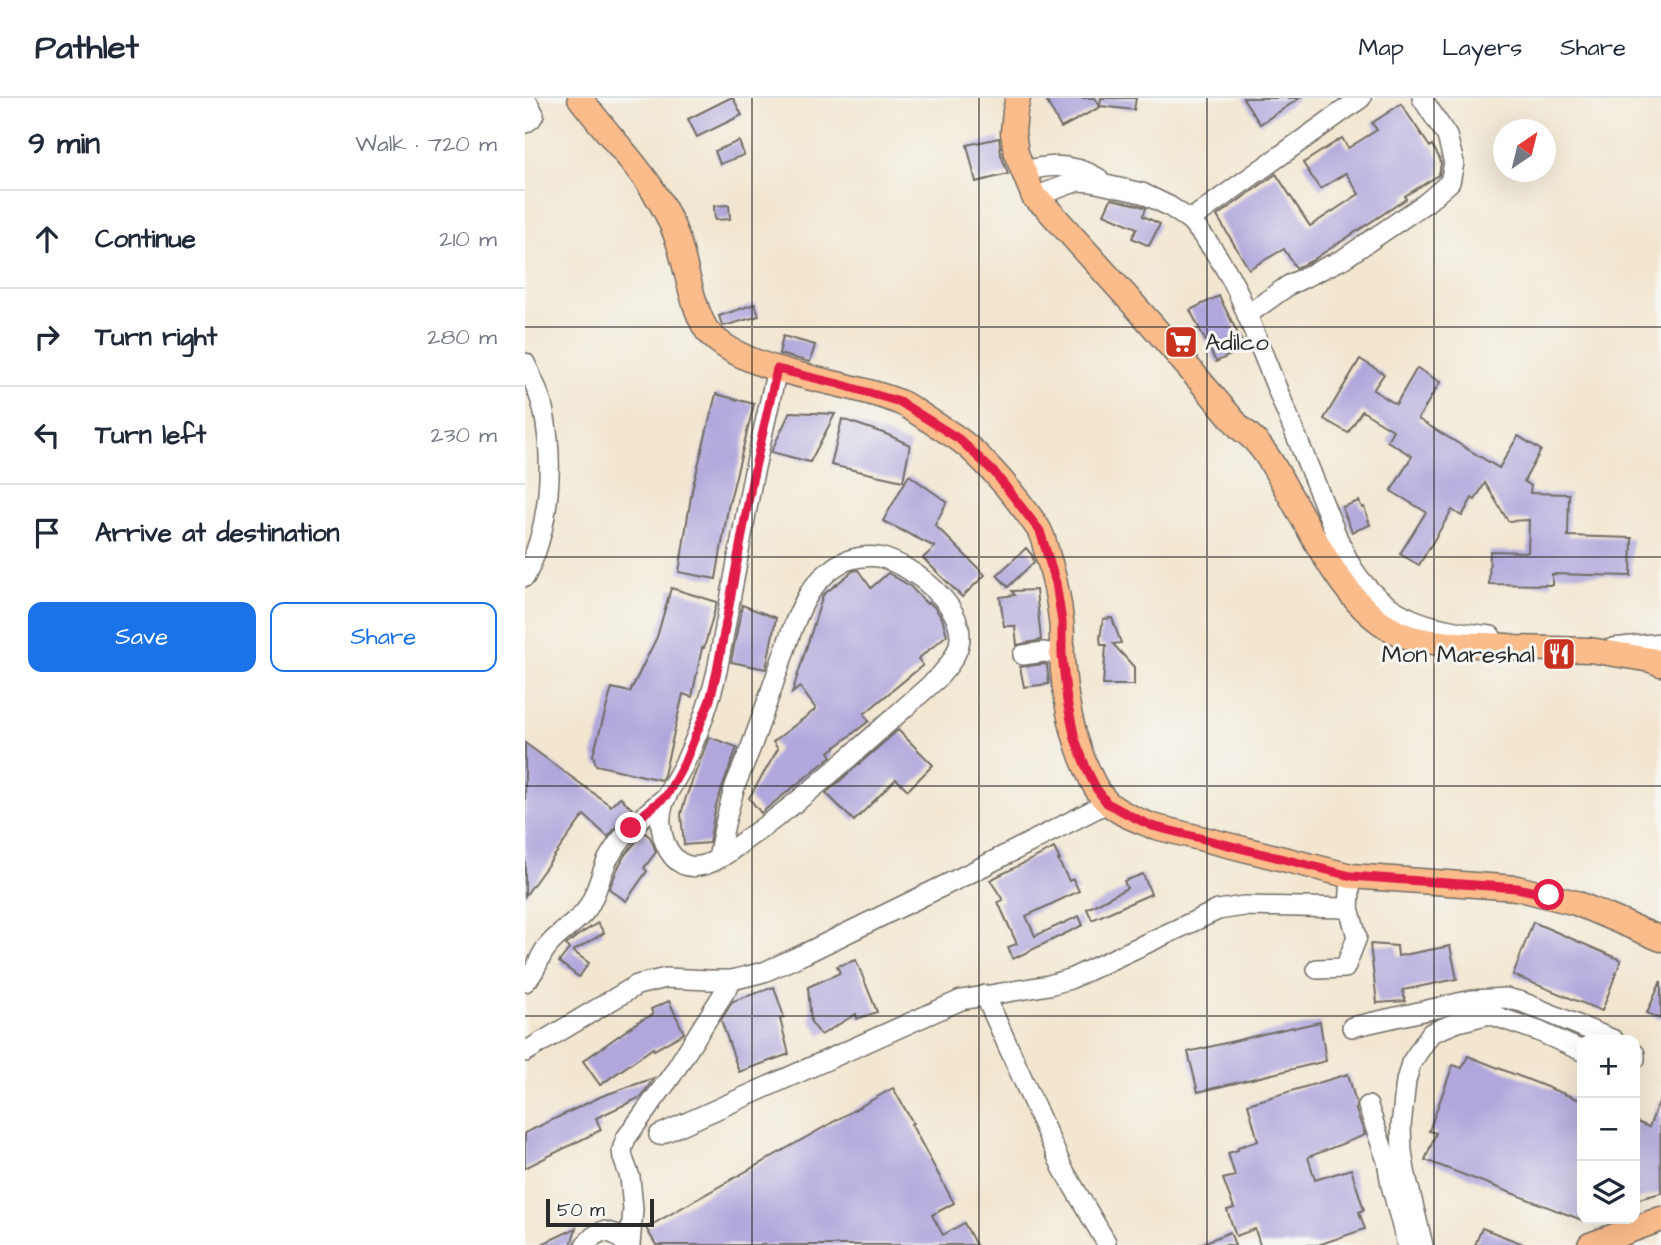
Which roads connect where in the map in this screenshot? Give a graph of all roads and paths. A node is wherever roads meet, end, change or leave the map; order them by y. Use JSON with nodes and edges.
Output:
{"nodes":[{"id":1,"x":525,"y":98,"type":"edge"},
{"id":2,"x":580,"y":98,"type":"edge"},
{"id":3,"x":1018,"y":98,"type":"edge"},
{"id":4,"x":1033,"y":98,"type":"edge"},
{"id":5,"x":1361,"y":98,"type":"edge"},
{"id":6,"x":1422,"y":98,"type":"edge"},
{"id":7,"x":525,"y":124,"type":"edge"},
{"id":8,"x":1030,"y":170,"type":"junction"},
{"id":9,"x":1111,"y":186,"type":"junction"},
{"id":10,"x":1042,"y":199,"type":"junction"},
{"id":11,"x":1190,"y":220,"type":"junction"},
{"id":12,"x":1247,"y":316,"type":"junction"},
{"id":13,"x":525,"y":363,"type":"edge"},
{"id":14,"x":777,"y":369,"type":"junction"},
{"id":15,"x":525,"y":577,"type":"edge"},
{"id":16,"x":1661,"y":643,"type":"edge"},
{"id":17,"x":1519,"y":649,"type":"junction"},
{"id":18,"x":1590,"y":650,"type":"junction"},
{"id":19,"x":1023,"y":655,"type":"dead end"},
{"id":20,"x":1062,"y":655,"type":"junction"},
{"id":21,"x":1661,"y":664,"type":"edge"},
{"id":22,"x":667,"y":795,"type":"junction"},
{"id":23,"x":1107,"y":803,"type":"junction"},
{"id":24,"x":718,"y":859,"type":"junction"},
{"id":25,"x":1351,"y":876,"type":"junction"},
{"id":26,"x":1349,"y":908,"type":"junction"},
{"id":27,"x":1661,"y":940,"type":"edge"},
{"id":28,"x":1317,"y":968,"type":"dead end"},
{"id":29,"x":732,"y":979,"type":"junction"},
{"id":30,"x":525,"y":982,"type":"edge"},
{"id":31,"x":985,"y":995,"type":"junction"},
{"id":32,"x":1487,"y":1006,"type":"junction"},
{"id":33,"x":1352,"y":1027,"type":"dead end"},
{"id":34,"x":1602,"y":1035,"type":"edge"},
{"id":35,"x":1577,"y":1049,"type":"edge"},
{"id":36,"x":525,"y":1052,"type":"edge"},
{"id":37,"x":1368,"y":1106,"type":"dead end"},
{"id":38,"x":659,"y":1135,"type":"dead end"},
{"id":39,"x":1661,"y":1219,"type":"edge"},
{"id":40,"x":1107,"y":1242,"type":"dead end"},
{"id":41,"x":586,"y":1245,"type":"edge"},
{"id":42,"x":628,"y":1245,"type":"edge"},
{"id":43,"x":1407,"y":1245,"type":"edge"},
{"id":44,"x":1423,"y":1245,"type":"edge"},
{"id":45,"x":1590,"y":1245,"type":"edge"}],
"edges":[{"from":1,"to":7,"type":"street"},
{"from":2,"to":14,"type":"main road"},
{"from":3,"to":8,"type":"main road"},
{"from":4,"to":8,"type":"main road"},
{"from":5,"to":11,"type":"street"},
{"from":6,"to":12,"type":"street"},
{"from":8,"to":9,"type":"street"},
{"from":8,"to":10,"type":"main road"},
{"from":9,"to":10,"type":"street"},
{"from":9,"to":11,"type":"street"},
{"from":10,"to":17,"type":"main road"},
{"from":11,"to":12,"type":"street"},
{"from":12,"to":17,"type":"street"},
{"from":13,"to":15,"type":"street"},
{"from":14,"to":20,"type":"main road"},
{"from":14,"to":22,"type":"street"},
{"from":16,"to":18,"type":"street"},
{"from":17,"to":18,"type":"main road"},
{"from":18,"to":21,"type":"main road"},
{"from":19,"to":20,"type":"street"},
{"from":20,"to":23,"type":"main road"},
{"from":22,"to":24,"type":"street"},
{"from":22,"to":30,"type":"street"},
{"from":23,"to":25,"type":"main road"},
{"from":23,"to":29,"type":"street"},
{"from":24,"to":24,"type":"street"},
{"from":25,"to":26,"type":"street"},
{"from":25,"to":27,"type":"main road"},
{"from":26,"to":28,"type":"street"},
{"from":26,"to":31,"type":"street"},
{"from":29,"to":36,"type":"street"},
{"from":29,"to":42,"type":"street"},
{"from":31,"to":38,"type":"street"},
{"from":31,"to":40,"type":"street"},
{"from":32,"to":33,"type":"street"},
{"from":32,"to":34,"type":"street"},
{"from":32,"to":35,"type":"street"},
{"from":32,"to":44,"type":"street"},
{"from":37,"to":43,"type":"street"},
{"from":39,"to":45,"type":"main road"},
{"from":41,"to":42,"type":"street"}]}
